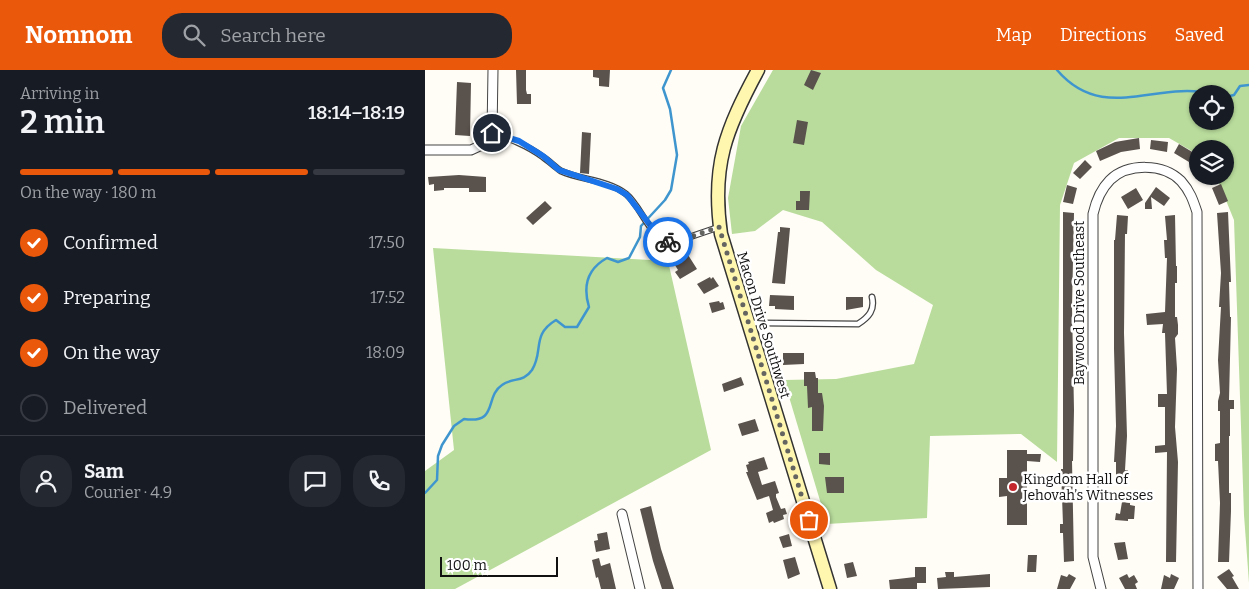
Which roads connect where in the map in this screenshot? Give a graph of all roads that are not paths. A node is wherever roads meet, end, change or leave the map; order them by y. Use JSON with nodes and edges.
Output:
{"nodes":[{"id":1,"x":493,"y":70,"type":"edge"},
{"id":2,"x":758,"y":70,"type":"edge"},
{"id":3,"x":492,"y":133,"type":"junction"},
{"id":4,"x":425,"y":150,"type":"edge"},
{"id":5,"x":719,"y":227,"type":"junction"},
{"id":6,"x":872,"y":296,"type":"dead end"},
{"id":7,"x":748,"y":323,"type":"junction"},
{"id":8,"x":622,"y":514,"type":"dead end"},
{"id":9,"x":640,"y":589,"type":"edge"},
{"id":10,"x":830,"y":589,"type":"edge"},
{"id":11,"x":1101,"y":589,"type":"edge"},
{"id":12,"x":1198,"y":589,"type":"edge"}],
"edges":[{"from":1,"to":3,"type":"street"},
{"from":2,"to":5,"type":"street","name":"Macon Drive Southwest"},
{"from":3,"to":4,"type":"street"},
{"from":3,"to":5,"type":"lane"},
{"from":5,"to":7,"type":"street","name":"Macon Drive Southwest"},
{"from":6,"to":7,"type":"lane"},
{"from":7,"to":10,"type":"street","name":"Macon Drive Southwest"},
{"from":8,"to":9,"type":"street"},
{"from":11,"to":12,"type":"street","name":"Baywood Drive Southeast"}]}
